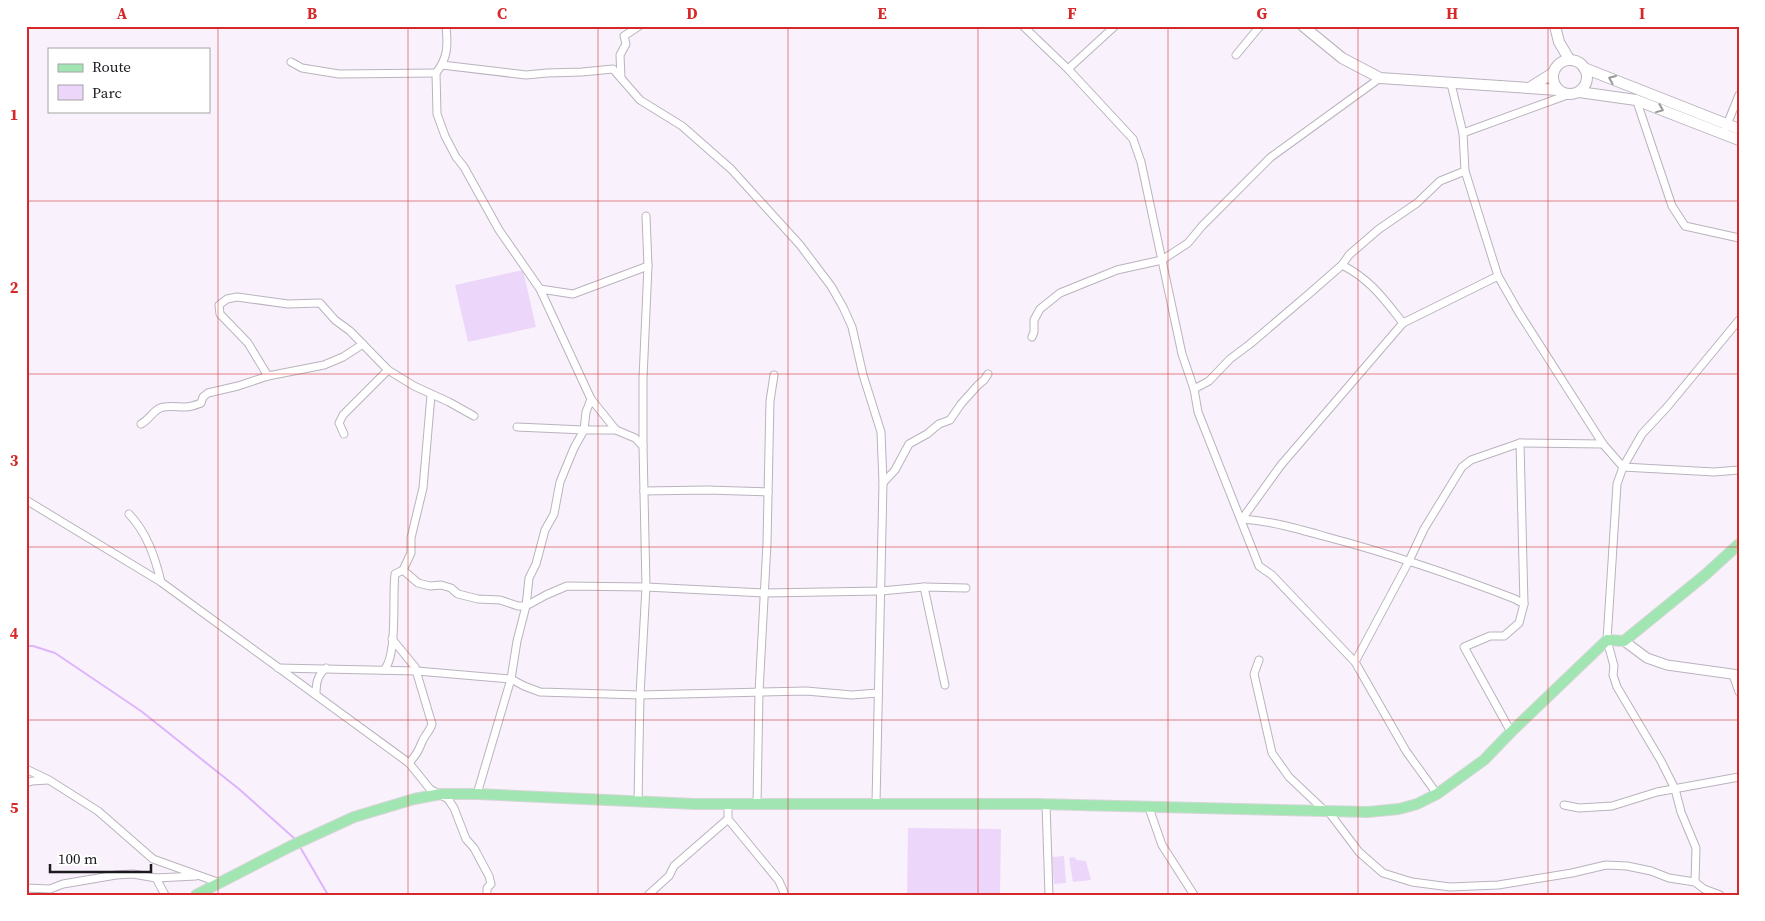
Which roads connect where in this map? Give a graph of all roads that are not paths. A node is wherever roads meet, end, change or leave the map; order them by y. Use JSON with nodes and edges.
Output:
{"nodes":[{"id":1,"x":446,"y":26,"type":"edge"},
{"id":2,"x":639,"y":26,"type":"edge"},
{"id":3,"x":1023,"y":26,"type":"edge"},
{"id":4,"x":1116,"y":26,"type":"edge"},
{"id":5,"x":1260,"y":26,"type":"edge"},
{"id":6,"x":1303,"y":26,"type":"edge"},
{"id":7,"x":1555,"y":26,"type":"edge"},
{"id":8,"x":1559,"y":42,"type":"junction"},
{"id":9,"x":1236,"y":55,"type":"dead end"},
{"id":10,"x":1569,"y":60,"type":"junction"},
{"id":11,"x":291,"y":62,"type":"dead end"},
{"id":12,"x":442,"y":65,"type":"junction"},
{"id":13,"x":1584,"y":68,"type":"junction"},
{"id":14,"x":1068,"y":69,"type":"junction"},
{"id":15,"x":1555,"y":69,"type":"junction"},
{"id":16,"x":436,"y":73,"type":"junction"},
{"id":17,"x":621,"y":78,"type":"junction"},
{"id":18,"x":1380,"y":78,"type":"junction"},
{"id":19,"x":1451,"y":84,"type":"junction"},
{"id":20,"x":1529,"y":88,"type":"junction"},
{"id":21,"x":1636,"y":89,"type":"junction"},
{"id":22,"x":1558,"y":90,"type":"junction"},
{"id":23,"x":1574,"y":93,"type":"junction"},
{"id":24,"x":1739,"y":95,"type":"edge"},
{"id":25,"x":1636,"y":100,"type":"junction"},
{"id":26,"x":1725,"y":129,"type":"junction"},
{"id":27,"x":1739,"y":129,"type":"edge"},
{"id":28,"x":1464,"y":133,"type":"junction"},
{"id":29,"x":1739,"y":140,"type":"edge"},
{"id":30,"x":1464,"y":171,"type":"junction"},
{"id":31,"x":646,"y":216,"type":"dead end"},
{"id":32,"x":1739,"y":238,"type":"edge"},
{"id":33,"x":1162,"y":260,"type":"junction"},
{"id":34,"x":1342,"y":265,"type":"junction"},
{"id":35,"x":648,"y":266,"type":"junction"},
{"id":36,"x":1498,"y":276,"type":"junction"},
{"id":37,"x":540,"y":289,"type":"junction"},
{"id":38,"x":1739,"y":320,"type":"edge"},
{"id":39,"x":1403,"y":323,"type":"junction"},
{"id":40,"x":1032,"y":337,"type":"dead end"},
{"id":41,"x":363,"y":344,"type":"junction"},
{"id":42,"x":388,"y":370,"type":"junction"},
{"id":43,"x":988,"y":374,"type":"dead end"},
{"id":44,"x":268,"y":376,"type":"junction"},
{"id":45,"x":774,"y":376,"type":"dead end"},
{"id":46,"x":1194,"y":389,"type":"junction"},
{"id":47,"x":431,"y":395,"type":"junction"},
{"id":48,"x":591,"y":399,"type":"junction"},
{"id":49,"x":474,"y":416,"type":"dead end"},
{"id":50,"x":142,"y":424,"type":"dead end"},
{"id":51,"x":517,"y":427,"type":"dead end"},
{"id":52,"x":584,"y":430,"type":"junction"},
{"id":53,"x":616,"y":430,"type":"junction"},
{"id":54,"x":344,"y":434,"type":"dead end"},
{"id":55,"x":1520,"y":443,"type":"junction"},
{"id":56,"x":1603,"y":444,"type":"junction"},
{"id":57,"x":642,"y":446,"type":"junction"},
{"id":58,"x":1623,"y":467,"type":"junction"},
{"id":59,"x":1739,"y":470,"type":"edge"},
{"id":60,"x":883,"y":483,"type":"junction"},
{"id":61,"x":644,"y":491,"type":"junction"},
{"id":62,"x":768,"y":492,"type":"junction"},
{"id":63,"x":26,"y":500,"type":"edge"},
{"id":64,"x":129,"y":514,"type":"dead end"},
{"id":65,"x":1242,"y":519,"type":"junction"},
{"id":66,"x":1739,"y":544,"type":"edge"},
{"id":67,"x":1409,"y":561,"type":"junction"},
{"id":68,"x":403,"y":570,"type":"junction"},
{"id":69,"x":161,"y":582,"type":"junction"},
{"id":70,"x":646,"y":587,"type":"junction"},
{"id":71,"x":924,"y":587,"type":"junction"},
{"id":72,"x":966,"y":588,"type":"dead end"},
{"id":73,"x":881,"y":591,"type":"junction"},
{"id":74,"x":765,"y":593,"type":"junction"},
{"id":75,"x":1524,"y":604,"type":"junction"},
{"id":76,"x":526,"y":606,"type":"junction"},
{"id":77,"x":392,"y":638,"type":"junction"},
{"id":78,"x":1607,"y":640,"type":"junction"},
{"id":79,"x":1624,"y":641,"type":"junction"},
{"id":80,"x":1259,"y":660,"type":"dead end"},
{"id":81,"x":1355,"y":662,"type":"junction"},
{"id":82,"x":277,"y":668,"type":"junction"},
{"id":83,"x":326,"y":668,"type":"junction"},
{"id":84,"x":384,"y":670,"type":"junction"},
{"id":85,"x":417,"y":671,"type":"junction"},
{"id":86,"x":1736,"y":675,"type":"edge"},
{"id":87,"x":511,"y":679,"type":"junction"},
{"id":88,"x":946,"y":685,"type":"dead end"},
{"id":89,"x":759,"y":692,"type":"junction"},
{"id":90,"x":1739,"y":692,"type":"edge"},
{"id":91,"x":878,"y":693,"type":"junction"},
{"id":92,"x":316,"y":695,"type":"junction"},
{"id":93,"x":640,"y":695,"type":"junction"},
{"id":94,"x":1510,"y":732,"type":"junction"},
{"id":95,"x":409,"y":763,"type":"junction"},
{"id":96,"x":26,"y":769,"type":"edge"},
{"id":97,"x":1739,"y":777,"type":"edge"},
{"id":98,"x":49,"y":780,"type":"junction"},
{"id":99,"x":26,"y":783,"type":"edge"},
{"id":100,"x":1675,"y":789,"type":"junction"},
{"id":101,"x":441,"y":794,"type":"junction"},
{"id":102,"x":477,"y":794,"type":"junction"},
{"id":103,"x":1437,"y":794,"type":"junction"},
{"id":104,"x":638,"y":802,"type":"junction"},
{"id":105,"x":876,"y":803,"type":"junction"},
{"id":106,"x":728,"y":804,"type":"junction"},
{"id":107,"x":757,"y":804,"type":"junction"},
{"id":108,"x":1046,"y":804,"type":"junction"},
{"id":109,"x":1564,"y":804,"type":"dead end"},
{"id":110,"x":1149,"y":808,"type":"junction"},
{"id":111,"x":1327,"y":811,"type":"junction"},
{"id":112,"x":728,"y":819,"type":"junction"},
{"id":113,"x":199,"y":876,"type":"junction"},
{"id":114,"x":156,"y":878,"type":"junction"},
{"id":115,"x":1695,"y":882,"type":"junction"},
{"id":116,"x":221,"y":883,"type":"junction"},
{"id":117,"x":26,"y":888,"type":"edge"},
{"id":118,"x":202,"y":893,"type":"edge"},
{"id":119,"x":165,"y":895,"type":"edge"},
{"id":120,"x":487,"y":895,"type":"edge"},
{"id":121,"x":648,"y":895,"type":"edge"},
{"id":122,"x":785,"y":895,"type":"edge"},
{"id":123,"x":1049,"y":895,"type":"edge"},
{"id":124,"x":1194,"y":895,"type":"edge"},
{"id":125,"x":1720,"y":895,"type":"edge"}],
"edges":[{"from":1,"to":12,"type":"street"},
{"from":2,"to":17,"type":"street"},
{"from":3,"to":14,"type":"street"},
{"from":4,"to":14,"type":"street"},
{"from":5,"to":9,"type":"street"},
{"from":6,"to":18,"type":"main road"},
{"from":7,"to":8,"type":"main road"},
{"from":8,"to":10,"type":"main road"},
{"from":8,"to":15,"type":"main road"},
{"from":10,"to":13,"type":"main road"},
{"from":10,"to":15,"type":"main road"},
{"from":11,"to":16,"type":"street"},
{"from":12,"to":16,"type":"street"},
{"from":12,"to":17,"type":"street"},
{"from":21,"to":13,"type":"main road","one_way":true},
{"from":13,"to":23,"type":"main road"},
{"from":14,"to":33,"type":"street"},
{"from":15,"to":20,"type":"main road"},
{"from":15,"to":22,"type":"main road"},
{"from":16,"to":37,"type":"street"},
{"from":17,"to":60,"type":"street"},
{"from":18,"to":19,"type":"main road"},
{"from":18,"to":33,"type":"street"},
{"from":19,"to":20,"type":"main road"},
{"from":19,"to":28,"type":"street"},
{"from":20,"to":22,"type":"main road"},
{"from":21,"to":25,"type":"street"},
{"from":21,"to":26,"type":"main road"},
{"from":22,"to":23,"type":"main road"},
{"from":23,"to":25,"type":"main road"},
{"from":23,"to":28,"type":"street"},
{"from":24,"to":26,"type":"street"},
{"from":25,"to":26,"type":"main road","one_way":true},
{"from":25,"to":32,"type":"street"},
{"from":26,"to":27,"type":"main road"},
{"from":26,"to":29,"type":"main road"},
{"from":28,"to":30,"type":"street"},
{"from":30,"to":34,"type":"street"},
{"from":30,"to":36,"type":"street"},
{"from":31,"to":35,"type":"street"},
{"from":33,"to":40,"type":"street"},
{"from":33,"to":46,"type":"street"},
{"from":34,"to":39,"type":"street"},
{"from":34,"to":46,"type":"street"},
{"from":35,"to":37,"type":"street"},
{"from":35,"to":57,"type":"street"},
{"from":36,"to":39,"type":"street"},
{"from":36,"to":56,"type":"street"},
{"from":37,"to":48,"type":"street"},
{"from":38,"to":58,"type":"street"},
{"from":39,"to":65,"type":"street"},
{"from":41,"to":42,"type":"street"},
{"from":41,"to":44,"type":"street"},
{"from":41,"to":44,"type":"street"},
{"from":42,"to":47,"type":"street"},
{"from":42,"to":54,"type":"street"},
{"from":43,"to":60,"type":"street"},
{"from":44,"to":50,"type":"street"},
{"from":45,"to":62,"type":"street"},
{"from":46,"to":65,"type":"street"},
{"from":47,"to":49,"type":"street"},
{"from":47,"to":68,"type":"street"},
{"from":48,"to":52,"type":"street"},
{"from":48,"to":53,"type":"street"},
{"from":51,"to":52,"type":"street"},
{"from":52,"to":53,"type":"street"},
{"from":52,"to":76,"type":"street"},
{"from":53,"to":57,"type":"street"},
{"from":55,"to":56,"type":"street"},
{"from":55,"to":67,"type":"street"},
{"from":55,"to":75,"type":"street"},
{"from":56,"to":58,"type":"street"},
{"from":57,"to":61,"type":"street"},
{"from":58,"to":59,"type":"street"},
{"from":58,"to":78,"type":"street"},
{"from":60,"to":73,"type":"street"},
{"from":61,"to":62,"type":"street"},
{"from":61,"to":70,"type":"street"},
{"from":62,"to":74,"type":"street"},
{"from":63,"to":69,"type":"street"},
{"from":64,"to":69,"type":"street"},
{"from":65,"to":67,"type":"street"},
{"from":65,"to":81,"type":"street"},
{"from":66,"to":79,"type":"main road"},
{"from":67,"to":75,"type":"street"},
{"from":67,"to":81,"type":"street"},
{"from":68,"to":76,"type":"street"},
{"from":68,"to":77,"type":"street"},
{"from":69,"to":82,"type":"street"},
{"from":70,"to":74,"type":"street"},
{"from":70,"to":76,"type":"street"},
{"from":70,"to":93,"type":"street"},
{"from":71,"to":72,"type":"street"},
{"from":71,"to":73,"type":"street"},
{"from":71,"to":88,"type":"street"},
{"from":73,"to":74,"type":"street"},
{"from":73,"to":91,"type":"street"},
{"from":74,"to":89,"type":"street"},
{"from":75,"to":94,"type":"street"},
{"from":76,"to":87,"type":"street"},
{"from":77,"to":84,"type":"street"},
{"from":77,"to":85,"type":"street"},
{"from":78,"to":79,"type":"main road"},
{"from":78,"to":94,"type":"main road"},
{"from":78,"to":100,"type":"street"},
{"from":79,"to":86,"type":"street"},
{"from":80,"to":111,"type":"street"},
{"from":81,"to":103,"type":"street"},
{"from":82,"to":83,"type":"street"},
{"from":82,"to":92,"type":"street"},
{"from":83,"to":84,"type":"street"},
{"from":83,"to":92,"type":"street"},
{"from":84,"to":85,"type":"street"},
{"from":85,"to":87,"type":"street"},
{"from":85,"to":95,"type":"street"},
{"from":86,"to":90,"type":"street"},
{"from":87,"to":93,"type":"street"},
{"from":87,"to":102,"type":"street"},
{"from":89,"to":91,"type":"street"},
{"from":89,"to":93,"type":"street"},
{"from":89,"to":107,"type":"street"},
{"from":91,"to":105,"type":"street"},
{"from":92,"to":95,"type":"street"},
{"from":93,"to":104,"type":"street"},
{"from":94,"to":103,"type":"main road"},
{"from":95,"to":101,"type":"street"},
{"from":96,"to":98,"type":"street"},
{"from":97,"to":100,"type":"street"},
{"from":98,"to":99,"type":"street"},
{"from":98,"to":113,"type":"street"},
{"from":100,"to":109,"type":"street"},
{"from":100,"to":115,"type":"street"},
{"from":101,"to":102,"type":"main road"},
{"from":101,"to":116,"type":"main road"},
{"from":101,"to":120,"type":"street"},
{"from":102,"to":104,"type":"main road"},
{"from":103,"to":111,"type":"main road"},
{"from":104,"to":106,"type":"main road"},
{"from":105,"to":107,"type":"main road"},
{"from":105,"to":108,"type":"main road"},
{"from":106,"to":107,"type":"main road"},
{"from":106,"to":112,"type":"street"},
{"from":108,"to":110,"type":"main road"},
{"from":108,"to":123,"type":"street"},
{"from":110,"to":111,"type":"main road"},
{"from":110,"to":124,"type":"street"},
{"from":111,"to":115,"type":"street"},
{"from":112,"to":121,"type":"street"},
{"from":112,"to":122,"type":"street"},
{"from":113,"to":114,"type":"street"},
{"from":113,"to":116,"type":"street"},
{"from":114,"to":117,"type":"street"},
{"from":114,"to":119,"type":"street"},
{"from":115,"to":125,"type":"street"},
{"from":116,"to":118,"type":"main road"}]}
